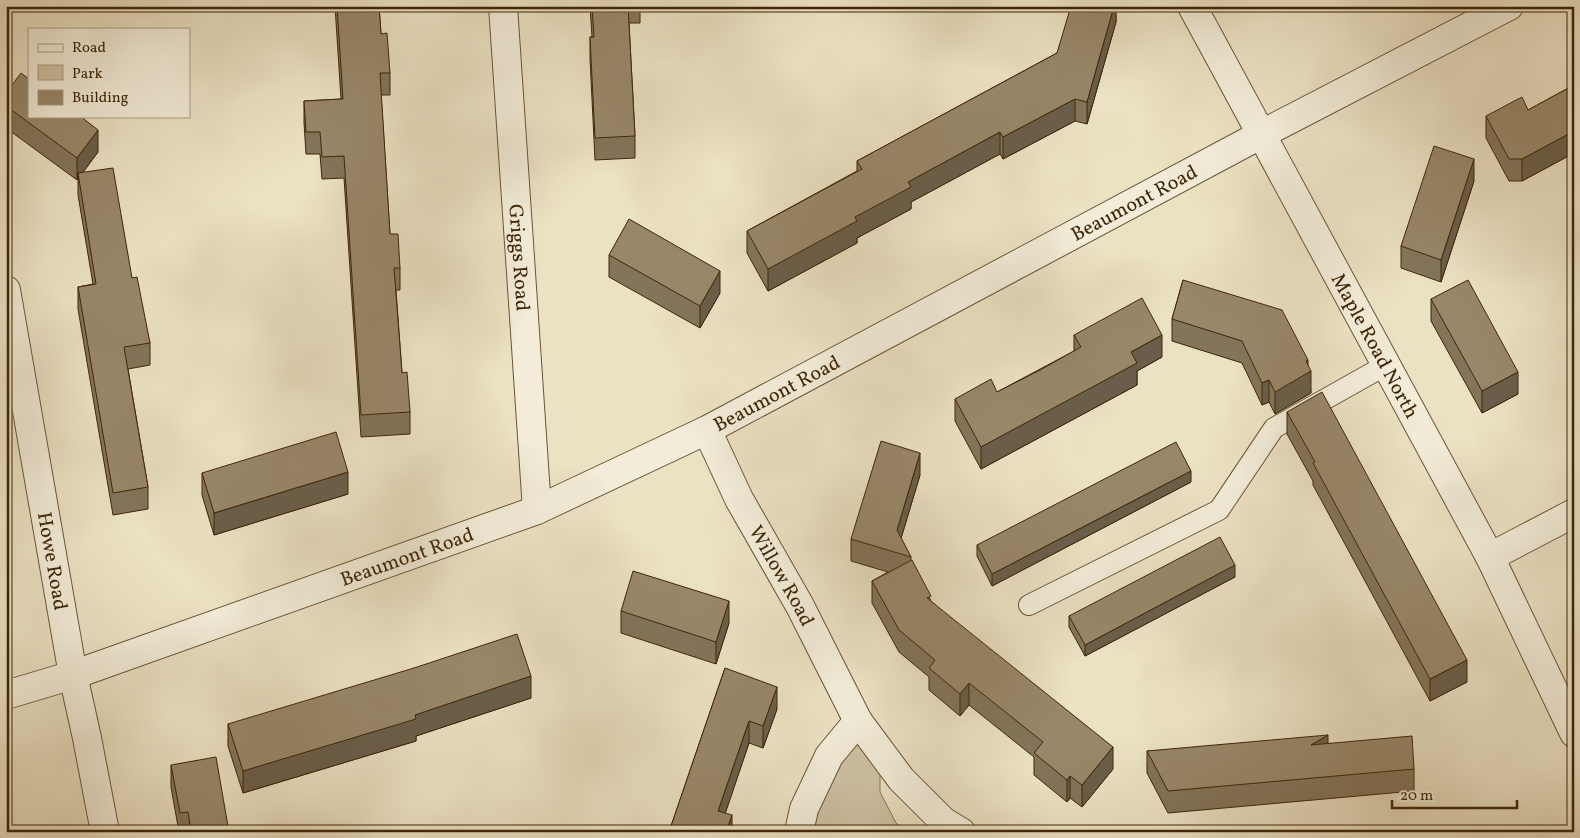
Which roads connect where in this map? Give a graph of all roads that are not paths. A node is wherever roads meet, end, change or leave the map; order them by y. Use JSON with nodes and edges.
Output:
{"nodes":[{"id":1,"x":503,"y":6,"type":"edge"},
{"id":2,"x":1192,"y":6,"type":"edge"},
{"id":3,"x":1510,"y":6,"type":"edge"},
{"id":4,"x":1262,"y":134,"type":"junction"},
{"id":5,"x":6,"y":290,"type":"edge"},
{"id":6,"x":1386,"y":365,"type":"junction"},
{"id":7,"x":708,"y":430,"type":"junction"},
{"id":8,"x":537,"y":510,"type":"junction"},
{"id":9,"x":1574,"y":513,"type":"edge"},
{"id":10,"x":1490,"y":557,"type":"junction"},
{"id":11,"x":1029,"y":605,"type":"dead end"},
{"id":12,"x":73,"y":675,"type":"junction"},
{"id":13,"x":6,"y":695,"type":"edge"},
{"id":14,"x":858,"y":721,"type":"junction"},
{"id":15,"x":1574,"y":733,"type":"edge"},
{"id":16,"x":105,"y":832,"type":"edge"},
{"id":17,"x":799,"y":832,"type":"edge"},
{"id":18,"x":961,"y":832,"type":"edge"}],
"edges":[{"from":1,"to":8,"type":"street","name":"Griggs Road"},
{"from":2,"to":4,"type":"street","name":"Maple Road North"},
{"from":3,"to":4,"type":"street","name":"Beaumont Road"},
{"from":4,"to":6,"type":"street","name":"Maple Road North"},
{"from":4,"to":7,"type":"street","name":"Beaumont Road"},
{"from":5,"to":12,"type":"street","name":"Howe Road"},
{"from":6,"to":10,"type":"street","name":"Maple Road North"},
{"from":6,"to":11,"type":"lane"},
{"from":7,"to":8,"type":"street","name":"Beaumont Road"},
{"from":7,"to":14,"type":"street","name":"Willow Road"},
{"from":8,"to":12,"type":"street","name":"Beaumont Road"},
{"from":9,"to":10,"type":"street"},
{"from":10,"to":15,"type":"street","name":"Maple Road North"},
{"from":12,"to":13,"type":"street","name":"Beaumont Road"},
{"from":12,"to":16,"type":"street","name":"Howe Road"},
{"from":14,"to":17,"type":"street"},
{"from":14,"to":18,"type":"street","name":"Willow Road"}]}
